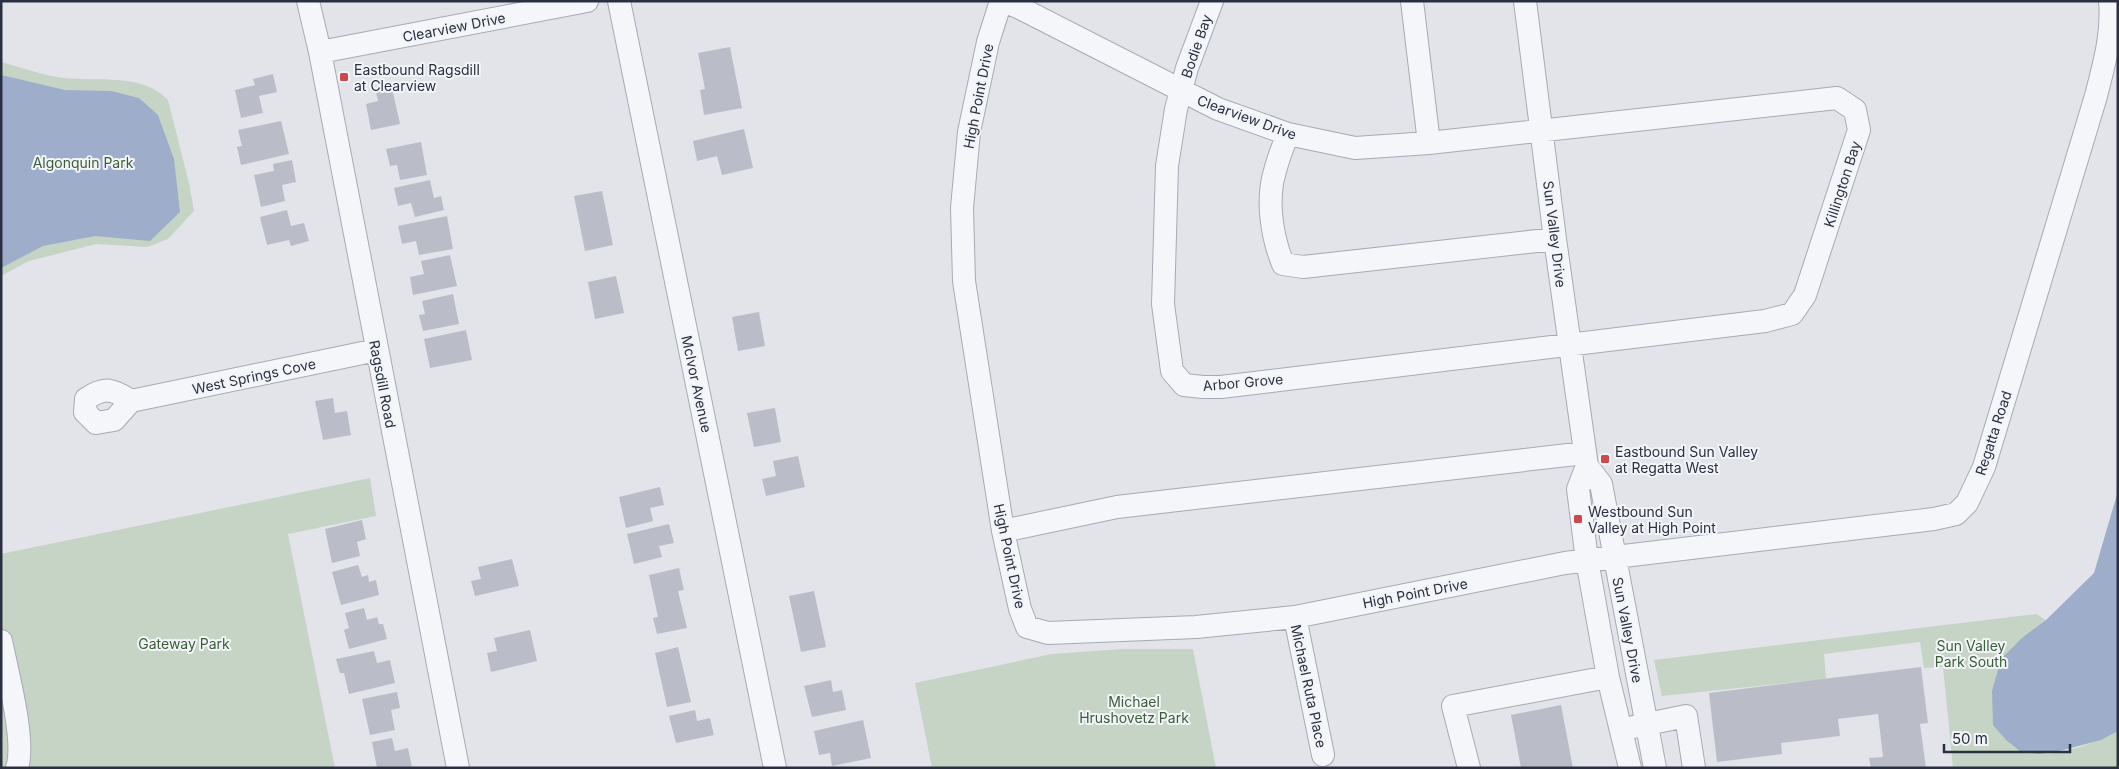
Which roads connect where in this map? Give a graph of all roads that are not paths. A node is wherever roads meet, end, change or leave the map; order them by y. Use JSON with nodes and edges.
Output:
{"nodes":[{"id":1,"x":308,"y":1,"type":"edge"},
{"id":2,"x":587,"y":1,"type":"edge"},
{"id":3,"x":618,"y":1,"type":"edge"},
{"id":4,"x":1002,"y":1,"type":"edge"},
{"id":5,"x":1212,"y":1,"type":"edge"},
{"id":6,"x":1412,"y":1,"type":"edge"},
{"id":7,"x":1526,"y":1,"type":"edge"},
{"id":8,"x":2110,"y":1,"type":"edge"},
{"id":9,"x":320,"y":52,"type":"junction"},
{"id":10,"x":1181,"y":91,"type":"junction"},
{"id":11,"x":1542,"y":131,"type":"junction"},
{"id":12,"x":1288,"y":134,"type":"junction"},
{"id":13,"x":1429,"y":143,"type":"junction"},
{"id":14,"x":1555,"y":239,"type":"junction"},
{"id":15,"x":1570,"y":346,"type":"junction"},
{"id":16,"x":376,"y":350,"type":"junction"},
{"id":17,"x":131,"y":401,"type":"dead end"},
{"id":18,"x":1586,"y":460,"type":"junction"},
{"id":19,"x":1003,"y":530,"type":"junction"},
{"id":20,"x":1601,"y":558,"type":"junction"},
{"id":21,"x":1295,"y":617,"type":"junction"},
{"id":22,"x":1,"y":641,"type":"edge"},
{"id":23,"x":1608,"y":676,"type":"junction"},
{"id":24,"x":1646,"y":724,"type":"junction"},
{"id":25,"x":1620,"y":730,"type":"junction"},
{"id":26,"x":1323,"y":755,"type":"dead end"},
{"id":27,"x":17,"y":768,"type":"edge"},
{"id":28,"x":458,"y":768,"type":"edge"},
{"id":29,"x":775,"y":768,"type":"edge"},
{"id":30,"x":1469,"y":768,"type":"edge"},
{"id":31,"x":1630,"y":768,"type":"edge"},
{"id":32,"x":1655,"y":768,"type":"edge"},
{"id":33,"x":1694,"y":768,"type":"edge"}],
"edges":[{"from":1,"to":9,"type":"street","name":"Ragsdill Road"},
{"from":2,"to":9,"type":"street","name":"Clearview Drive"},
{"from":3,"to":29,"type":"street","name":"McIvor Avenue"},
{"from":4,"to":10,"type":"street","name":"Clearview Drive"},
{"from":4,"to":19,"type":"street","name":"High Point Drive"},
{"from":5,"to":10,"type":"street","name":"Bodie Bay"},
{"from":6,"to":13,"type":"street"},
{"from":7,"to":11,"type":"street","name":"Sun Valley Drive"},
{"from":8,"to":20,"type":"street","name":"Regatta Road"},
{"from":9,"to":16,"type":"street","name":"Ragsdill Road"},
{"from":10,"to":12,"type":"street","name":"Clearview Drive"},
{"from":10,"to":15,"type":"street","name":"Arbor Grove"},
{"from":11,"to":13,"type":"street","name":"Clearview Drive"},
{"from":11,"to":14,"type":"street","name":"Sun Valley Drive"},
{"from":11,"to":15,"type":"street","name":"Killington Bay"},
{"from":12,"to":13,"type":"street","name":"Clearview Drive"},
{"from":12,"to":14,"type":"street"},
{"from":14,"to":15,"type":"street","name":"Sun Valley Drive"},
{"from":15,"to":18,"type":"street","name":"Sun Valley Drive"},
{"from":16,"to":17,"type":"street","name":"West Springs Cove"},
{"from":16,"to":28,"type":"street","name":"Ragsdill Road"},
{"from":18,"to":19,"type":"street"},
{"from":18,"to":20,"type":"street","name":"Sun Valley Drive"},
{"from":19,"to":21,"type":"street","name":"High Point Drive"},
{"from":20,"to":21,"type":"street","name":"High Point Drive"},
{"from":20,"to":23,"type":"street","name":"Sun Valley Drive"},
{"from":20,"to":24,"type":"street","name":"Sun Valley Drive"},
{"from":21,"to":26,"type":"street","name":"Michael Ruta Place"},
{"from":22,"to":27,"type":"street"},
{"from":23,"to":25,"type":"street","name":"Sun Valley Drive"},
{"from":23,"to":30,"type":"street"},
{"from":24,"to":25,"type":"street"},
{"from":24,"to":32,"type":"street","name":"Sun Valley Drive"},
{"from":24,"to":33,"type":"street"},
{"from":25,"to":31,"type":"street","name":"Sun Valley Drive"}]}
